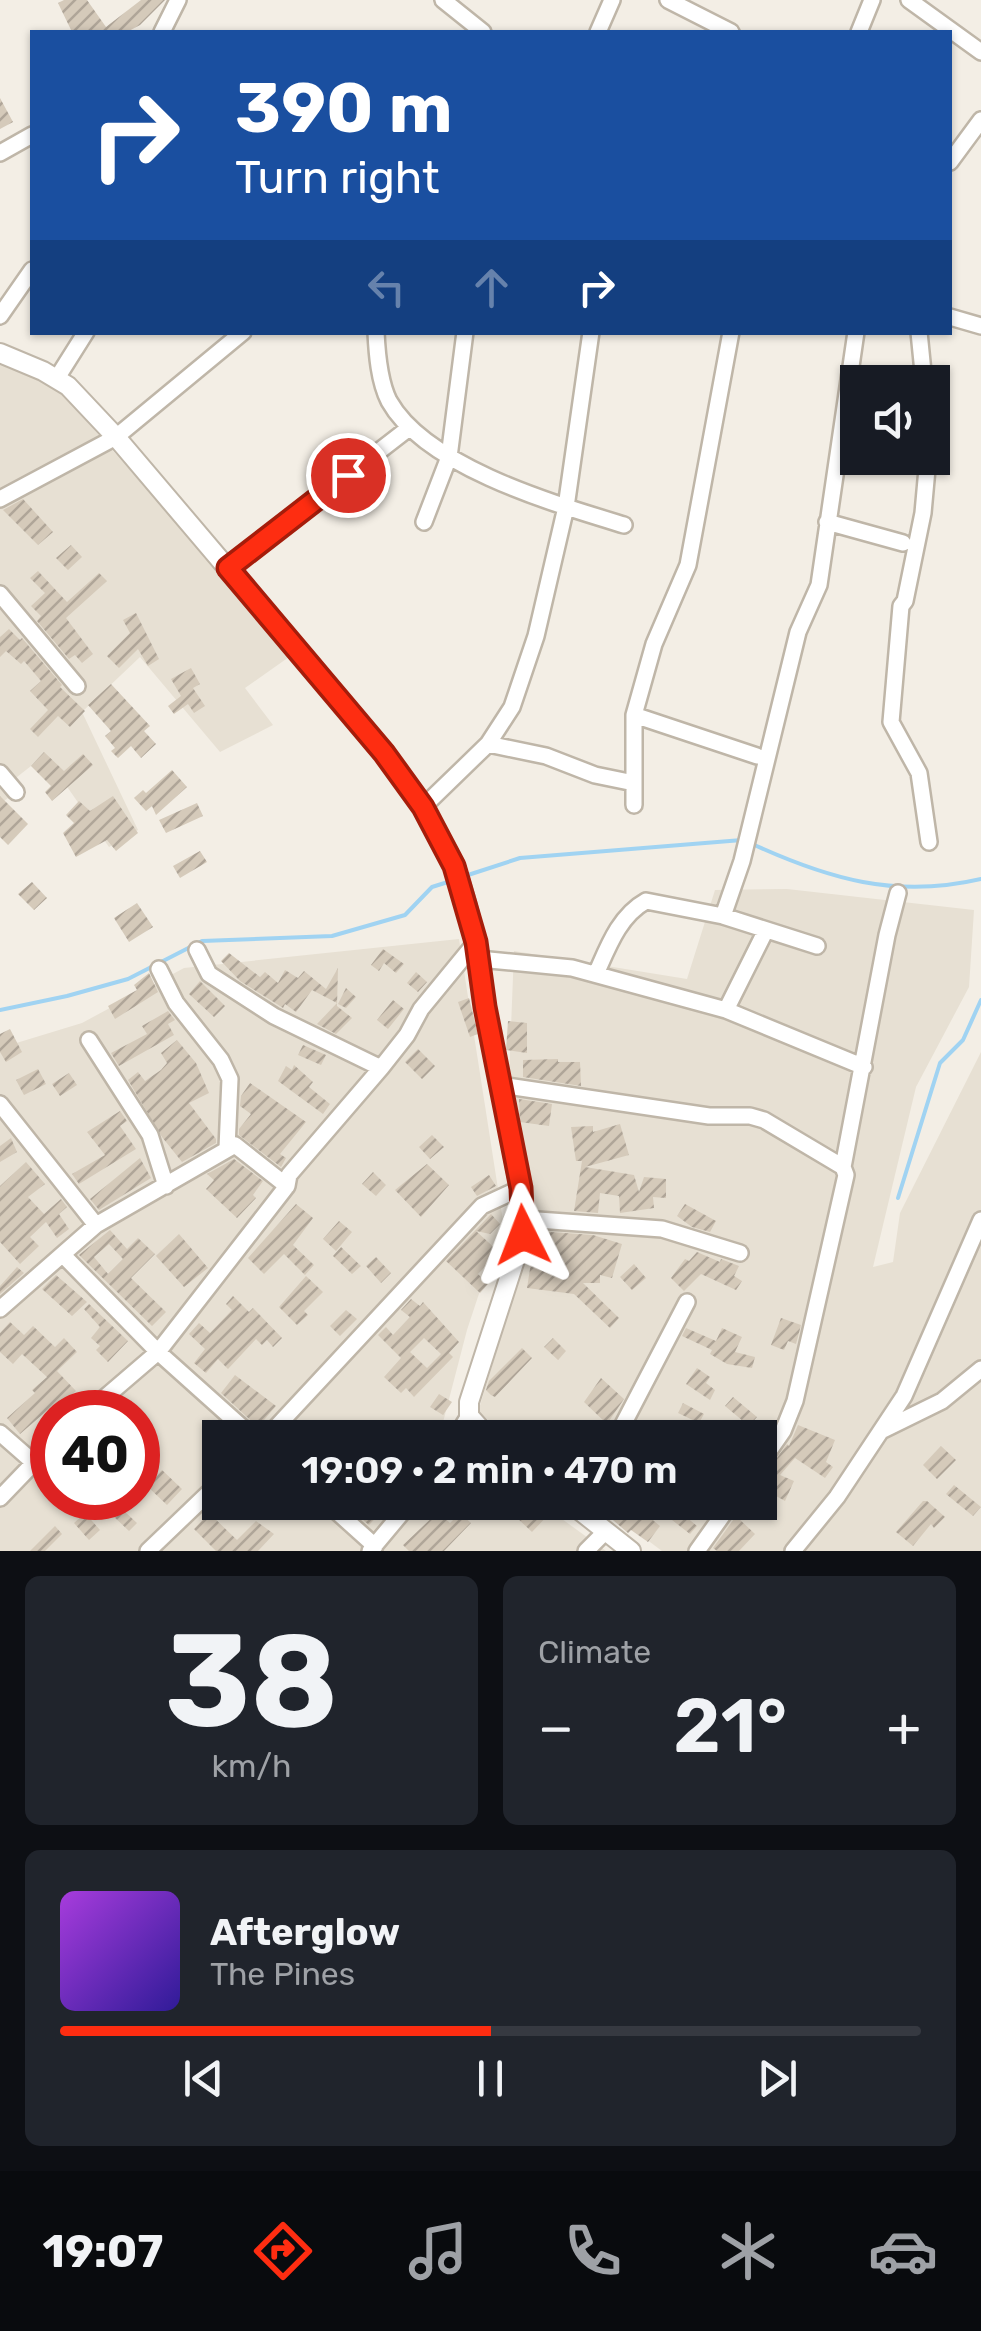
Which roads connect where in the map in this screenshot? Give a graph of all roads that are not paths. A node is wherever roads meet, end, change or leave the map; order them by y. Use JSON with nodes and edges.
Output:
{"nodes":[{"id":1,"x":178,"y":0,"type":"edge"},
{"id":2,"x":443,"y":0,"type":"edge"},
{"id":3,"x":612,"y":0,"type":"edge"},
{"id":4,"x":668,"y":0,"type":"edge"},
{"id":5,"x":872,"y":0,"type":"edge"},
{"id":6,"x":910,"y":0,"type":"edge"},
{"id":7,"x":163,"y":30,"type":"edge"},
{"id":8,"x":480,"y":30,"type":"edge"},
{"id":9,"x":599,"y":30,"type":"edge"},
{"id":10,"x":727,"y":30,"type":"edge"},
{"id":11,"x":860,"y":30,"type":"edge"},
{"id":12,"x":951,"y":30,"type":"edge"},
{"id":13,"x":952,"y":31,"type":"edge"},
{"id":14,"x":981,"y":52,"type":"edge"},
{"id":15,"x":981,"y":120,"type":"edge"},
{"id":16,"x":30,"y":137,"type":"edge"},
{"id":17,"x":0,"y":153,"type":"edge"},
{"id":18,"x":952,"y":159,"type":"edge"},
{"id":19,"x":30,"y":273,"type":"edge"},
{"id":20,"x":0,"y":316,"type":"edge"},
{"id":21,"x":952,"y":318,"type":"edge"},
{"id":22,"x":981,"y":326,"type":"edge"},
{"id":23,"x":84,"y":335,"type":"edge"},
{"id":24,"x":239,"y":335,"type":"edge"},
{"id":25,"x":376,"y":335,"type":"edge"},
{"id":26,"x":465,"y":335,"type":"edge"},
{"id":27,"x":591,"y":335,"type":"edge"},
{"id":28,"x":730,"y":335,"type":"edge"},
{"id":29,"x":856,"y":335,"type":"edge"},
{"id":30,"x":919,"y":335,"type":"edge"},
{"id":31,"x":0,"y":353,"type":"edge"},
{"id":32,"x":922,"y":365,"type":"edge"},
{"id":33,"x":58,"y":378,"type":"junction"},
{"id":34,"x":409,"y":428,"type":"junction"},
{"id":35,"x":116,"y":438,"type":"junction"},
{"id":36,"x":450,"y":457,"type":"junction"},
{"id":37,"x":927,"y":475,"type":"edge"},
{"id":38,"x":0,"y":499,"type":"edge"},
{"id":39,"x":566,"y":507,"type":"junction"},
{"id":40,"x":424,"y":522,"type":"dead end"},
{"id":41,"x":827,"y":522,"type":"junction"},
{"id":42,"x":624,"y":525,"type":"dead end"},
{"id":43,"x":903,"y":543,"type":"dead end"},
{"id":44,"x":228,"y":568,"type":"junction"},
{"id":45,"x":0,"y":594,"type":"edge"},
{"id":46,"x":77,"y":686,"type":"dead end"},
{"id":47,"x":634,"y":715,"type":"junction"},
{"id":48,"x":488,"y":744,"type":"junction"},
{"id":49,"x":757,"y":756,"type":"dead end"},
{"id":50,"x":0,"y":773,"type":"edge"},
{"id":51,"x":634,"y":783,"type":"junction"},
{"id":52,"x":16,"y":792,"type":"dead end"},
{"id":53,"x":634,"y":805,"type":"dead end"},
{"id":54,"x":423,"y":807,"type":"junction"},
{"id":55,"x":929,"y":842,"type":"dead end"},
{"id":56,"x":898,"y":893,"type":"dead end"},
{"id":57,"x":723,"y":916,"type":"junction"},
{"id":58,"x":765,"y":932,"type":"junction"},
{"id":59,"x":817,"y":946,"type":"dead end"},
{"id":60,"x":197,"y":950,"type":"dead end"},
{"id":61,"x":478,"y":950,"type":"junction"},
{"id":62,"x":159,"y":968,"type":"dead end"},
{"id":63,"x":596,"y":974,"type":"junction"},
{"id":64,"x":726,"y":1010,"type":"junction"},
{"id":65,"x":89,"y":1040,"type":"dead end"},
{"id":66,"x":864,"y":1067,"type":"junction"},
{"id":67,"x":381,"y":1068,"type":"junction"},
{"id":68,"x":501,"y":1085,"type":"junction"},
{"id":69,"x":0,"y":1104,"type":"edge"},
{"id":70,"x":227,"y":1148,"type":"junction"},
{"id":71,"x":843,"y":1167,"type":"junction"},
{"id":72,"x":166,"y":1186,"type":"junction"},
{"id":73,"x":287,"y":1186,"type":"junction"},
{"id":74,"x":521,"y":1188,"type":"junction"},
{"id":75,"x":524,"y":1219,"type":"junction"},
{"id":76,"x":981,"y":1220,"type":"edge"},
{"id":77,"x":96,"y":1225,"type":"junction"},
{"id":78,"x":740,"y":1253,"type":"dead end"},
{"id":79,"x":63,"y":1254,"type":"junction"},
{"id":80,"x":687,"y":1302,"type":"dead end"},
{"id":81,"x":0,"y":1309,"type":"edge"},
{"id":82,"x":158,"y":1352,"type":"junction"},
{"id":83,"x":981,"y":1370,"type":"edge"},
{"id":84,"x":114,"y":1390,"type":"edge"},
{"id":85,"x":470,"y":1416,"type":"junction"},
{"id":86,"x":234,"y":1420,"type":"edge"},
{"id":87,"x":283,"y":1420,"type":"edge"},
{"id":88,"x":467,"y":1420,"type":"edge"},
{"id":89,"x":473,"y":1420,"type":"edge"},
{"id":90,"x":625,"y":1420,"type":"edge"},
{"id":91,"x":883,"y":1430,"type":"junction"},
{"id":92,"x":0,"y":1433,"type":"edge"},
{"id":93,"x":777,"y":1440,"type":"edge"},
{"id":94,"x":30,"y":1460,"type":"edge"},
{"id":95,"x":30,"y":1464,"type":"edge"},
{"id":96,"x":0,"y":1498,"type":"edge"},
{"id":97,"x":202,"y":1499,"type":"edge"},
{"id":98,"x":344,"y":1520,"type":"edge"},
{"id":99,"x":396,"y":1520,"type":"edge"},
{"id":100,"x":591,"y":1520,"type":"edge"},
{"id":101,"x":719,"y":1520,"type":"edge"},
{"id":102,"x":605,"y":1532,"type":"junction"},
{"id":103,"x":372,"y":1549,"type":"edge"},
{"id":104,"x":148,"y":1551,"type":"edge"},
{"id":105,"x":586,"y":1551,"type":"edge"},
{"id":106,"x":631,"y":1551,"type":"edge"},
{"id":107,"x":697,"y":1551,"type":"edge"},
{"id":108,"x":793,"y":1551,"type":"edge"}],
"edges":[{"from":1,"to":7,"type":"street"},
{"from":2,"to":8,"type":"street"},
{"from":3,"to":9,"type":"street"},
{"from":4,"to":10,"type":"street"},
{"from":5,"to":11,"type":"street"},
{"from":6,"to":12,"type":"street"},
{"from":13,"to":14,"type":"street"},
{"from":15,"to":18,"type":"street"},
{"from":16,"to":17,"type":"street"},
{"from":19,"to":20,"type":"street"},
{"from":21,"to":22,"type":"street"},
{"from":23,"to":33,"type":"street"},
{"from":24,"to":35,"type":"street"},
{"from":25,"to":34,"type":"street"},
{"from":26,"to":36,"type":"street"},
{"from":27,"to":39,"type":"street"},
{"from":28,"to":47,"type":"street"},
{"from":29,"to":41,"type":"street"},
{"from":30,"to":32,"type":"street"},
{"from":31,"to":33,"type":"street"},
{"from":33,"to":35,"type":"street"},
{"from":34,"to":36,"type":"street"},
{"from":34,"to":44,"type":"street"},
{"from":35,"to":38,"type":"street"},
{"from":35,"to":44,"type":"street"},
{"from":36,"to":39,"type":"street"},
{"from":36,"to":40,"type":"street"},
{"from":37,"to":55,"type":"street"},
{"from":39,"to":42,"type":"street"},
{"from":39,"to":48,"type":"street"},
{"from":41,"to":43,"type":"street"},
{"from":41,"to":57,"type":"street"},
{"from":44,"to":54,"type":"street"},
{"from":45,"to":46,"type":"street"},
{"from":47,"to":49,"type":"street"},
{"from":47,"to":51,"type":"street"},
{"from":48,"to":51,"type":"street"},
{"from":48,"to":54,"type":"street"},
{"from":50,"to":52,"type":"street"},
{"from":51,"to":53,"type":"street"},
{"from":54,"to":61,"type":"street"},
{"from":56,"to":66,"type":"street"},
{"from":57,"to":58,"type":"street"},
{"from":57,"to":63,"type":"street"},
{"from":58,"to":59,"type":"street"},
{"from":58,"to":64,"type":"street"},
{"from":60,"to":67,"type":"street"},
{"from":61,"to":63,"type":"street"},
{"from":61,"to":67,"type":"street"},
{"from":61,"to":68,"type":"street"},
{"from":62,"to":70,"type":"street"},
{"from":63,"to":64,"type":"street"},
{"from":64,"to":66,"type":"street"},
{"from":65,"to":72,"type":"street"},
{"from":66,"to":71,"type":"street"},
{"from":67,"to":73,"type":"street"},
{"from":68,"to":71,"type":"street"},
{"from":68,"to":74,"type":"street"},
{"from":69,"to":77,"type":"street"},
{"from":70,"to":72,"type":"street"},
{"from":70,"to":73,"type":"street"},
{"from":71,"to":93,"type":"street"},
{"from":72,"to":77,"type":"street"},
{"from":73,"to":82,"type":"street"},
{"from":74,"to":75,"type":"street"},
{"from":74,"to":87,"type":"street"},
{"from":75,"to":78,"type":"street"},
{"from":75,"to":85,"type":"street"},
{"from":76,"to":91,"type":"street"},
{"from":77,"to":79,"type":"street"},
{"from":79,"to":81,"type":"street"},
{"from":79,"to":82,"type":"street"},
{"from":80,"to":90,"type":"street"},
{"from":82,"to":84,"type":"street"},
{"from":82,"to":86,"type":"street"},
{"from":83,"to":91,"type":"street"},
{"from":85,"to":88,"type":"street"},
{"from":85,"to":89,"type":"street"},
{"from":91,"to":108,"type":"street"},
{"from":92,"to":94,"type":"street"},
{"from":95,"to":96,"type":"street"},
{"from":97,"to":104,"type":"street"},
{"from":98,"to":103,"type":"street"},
{"from":99,"to":103,"type":"street"},
{"from":100,"to":102,"type":"street"},
{"from":101,"to":107,"type":"street"},
{"from":102,"to":105,"type":"street"},
{"from":102,"to":106,"type":"street"}]}
